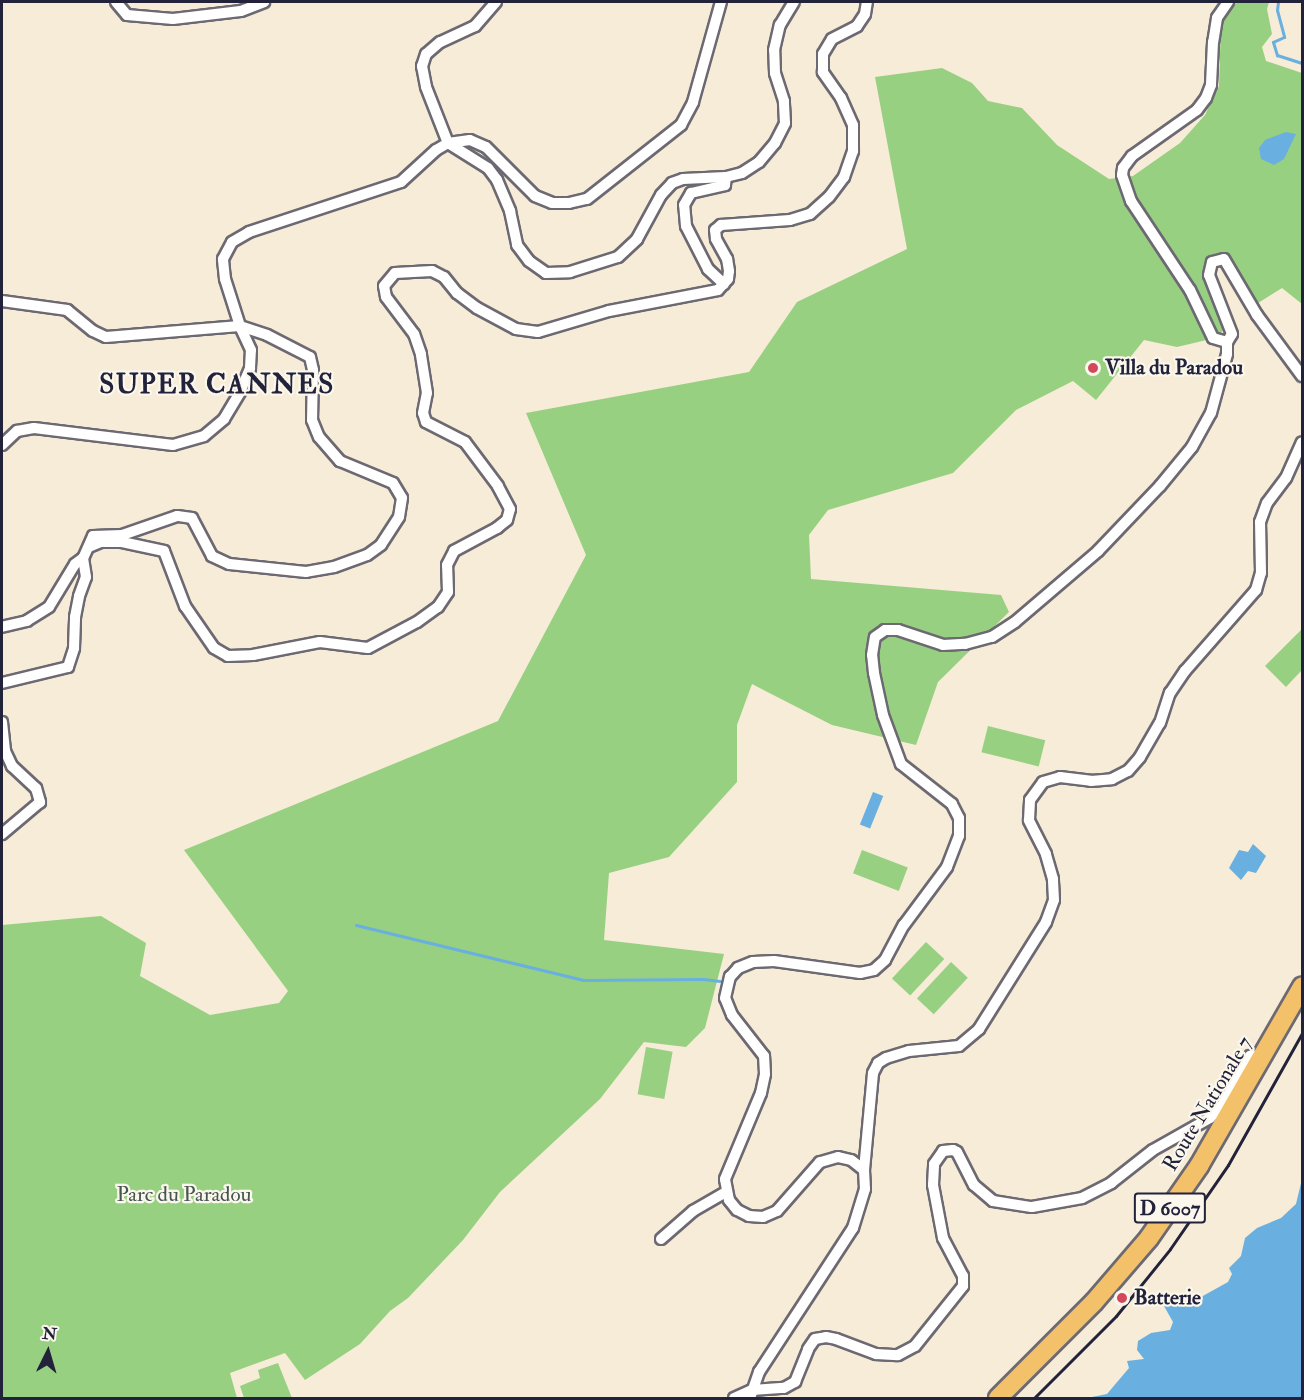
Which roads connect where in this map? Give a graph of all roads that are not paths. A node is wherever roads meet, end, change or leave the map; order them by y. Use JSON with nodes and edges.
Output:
{"nodes":[{"id":1,"x":116,"y":2,"type":"edge"},
{"id":2,"x":264,"y":2,"type":"edge"},
{"id":3,"x":496,"y":2,"type":"edge"},
{"id":4,"x":722,"y":2,"type":"edge"},
{"id":5,"x":794,"y":2,"type":"edge"},
{"id":6,"x":867,"y":2,"type":"edge"},
{"id":7,"x":1228,"y":2,"type":"edge"},
{"id":8,"x":448,"y":143,"type":"junction"},
{"id":9,"x":726,"y":177,"type":"junction"},
{"id":10,"x":724,"y":284,"type":"junction"},
{"id":11,"x":2,"y":301,"type":"edge"},
{"id":12,"x":240,"y":326,"type":"junction"},
{"id":13,"x":1227,"y":342,"type":"junction"},
{"id":14,"x":1302,"y":376,"type":"edge"},
{"id":15,"x":1302,"y":442,"type":"edge"},
{"id":16,"x":2,"y":445,"type":"edge"},
{"id":17,"x":89,"y":548,"type":"junction"},
{"id":18,"x":83,"y":558,"type":"junction"},
{"id":19,"x":2,"y":627,"type":"edge"},
{"id":20,"x":2,"y":683,"type":"edge"},
{"id":21,"x":2,"y":722,"type":"edge"},
{"id":22,"x":2,"y":834,"type":"edge"},
{"id":23,"x":1302,"y":987,"type":"edge"},
{"id":24,"x":1302,"y":998,"type":"edge"},
{"id":25,"x":1265,"y":1055,"type":"junction"},
{"id":26,"x":864,"y":1170,"type":"junction"},
{"id":27,"x":726,"y":1192,"type":"junction"},
{"id":28,"x":661,"y":1239,"type":"dead end"},
{"id":29,"x":751,"y":1394,"type":"edge"},
{"id":30,"x":734,"y":1398,"type":"edge"},
{"id":31,"x":998,"y":1398,"type":"edge"},
{"id":32,"x":1008,"y":1398,"type":"edge"}],
"edges":[{"from":1,"to":2,"type":"street"},
{"from":3,"to":8,"type":"street"},
{"from":4,"to":8,"type":"street"},
{"from":5,"to":9,"type":"street"},
{"from":6,"to":10,"type":"street"},
{"from":7,"to":13,"type":"street"},
{"from":8,"to":9,"type":"street"},
{"from":8,"to":12,"type":"street"},
{"from":9,"to":10,"type":"street"},
{"from":10,"to":17,"type":"street"},
{"from":11,"to":12,"type":"street"},
{"from":12,"to":16,"type":"street"},
{"from":12,"to":17,"type":"street"},
{"from":13,"to":14,"type":"street"},
{"from":13,"to":27,"type":"street"},
{"from":15,"to":26,"type":"street"},
{"from":17,"to":18,"type":"street"},
{"from":18,"to":19,"type":"street"},
{"from":18,"to":20,"type":"street"},
{"from":21,"to":22,"type":"street"},
{"from":23,"to":25,"type":"main road","name":"Route Nationale 7","number":"D 6007"},
{"from":24,"to":32,"type":"main road","number":"D 6007"},
{"from":25,"to":29,"type":"street"},
{"from":25,"to":31,"type":"main road","name":"Route Nationale 7","number":"D 6007"},
{"from":26,"to":27,"type":"street"},
{"from":26,"to":29,"type":"street"},
{"from":27,"to":28,"type":"street"},
{"from":29,"to":30,"type":"street"}]}
